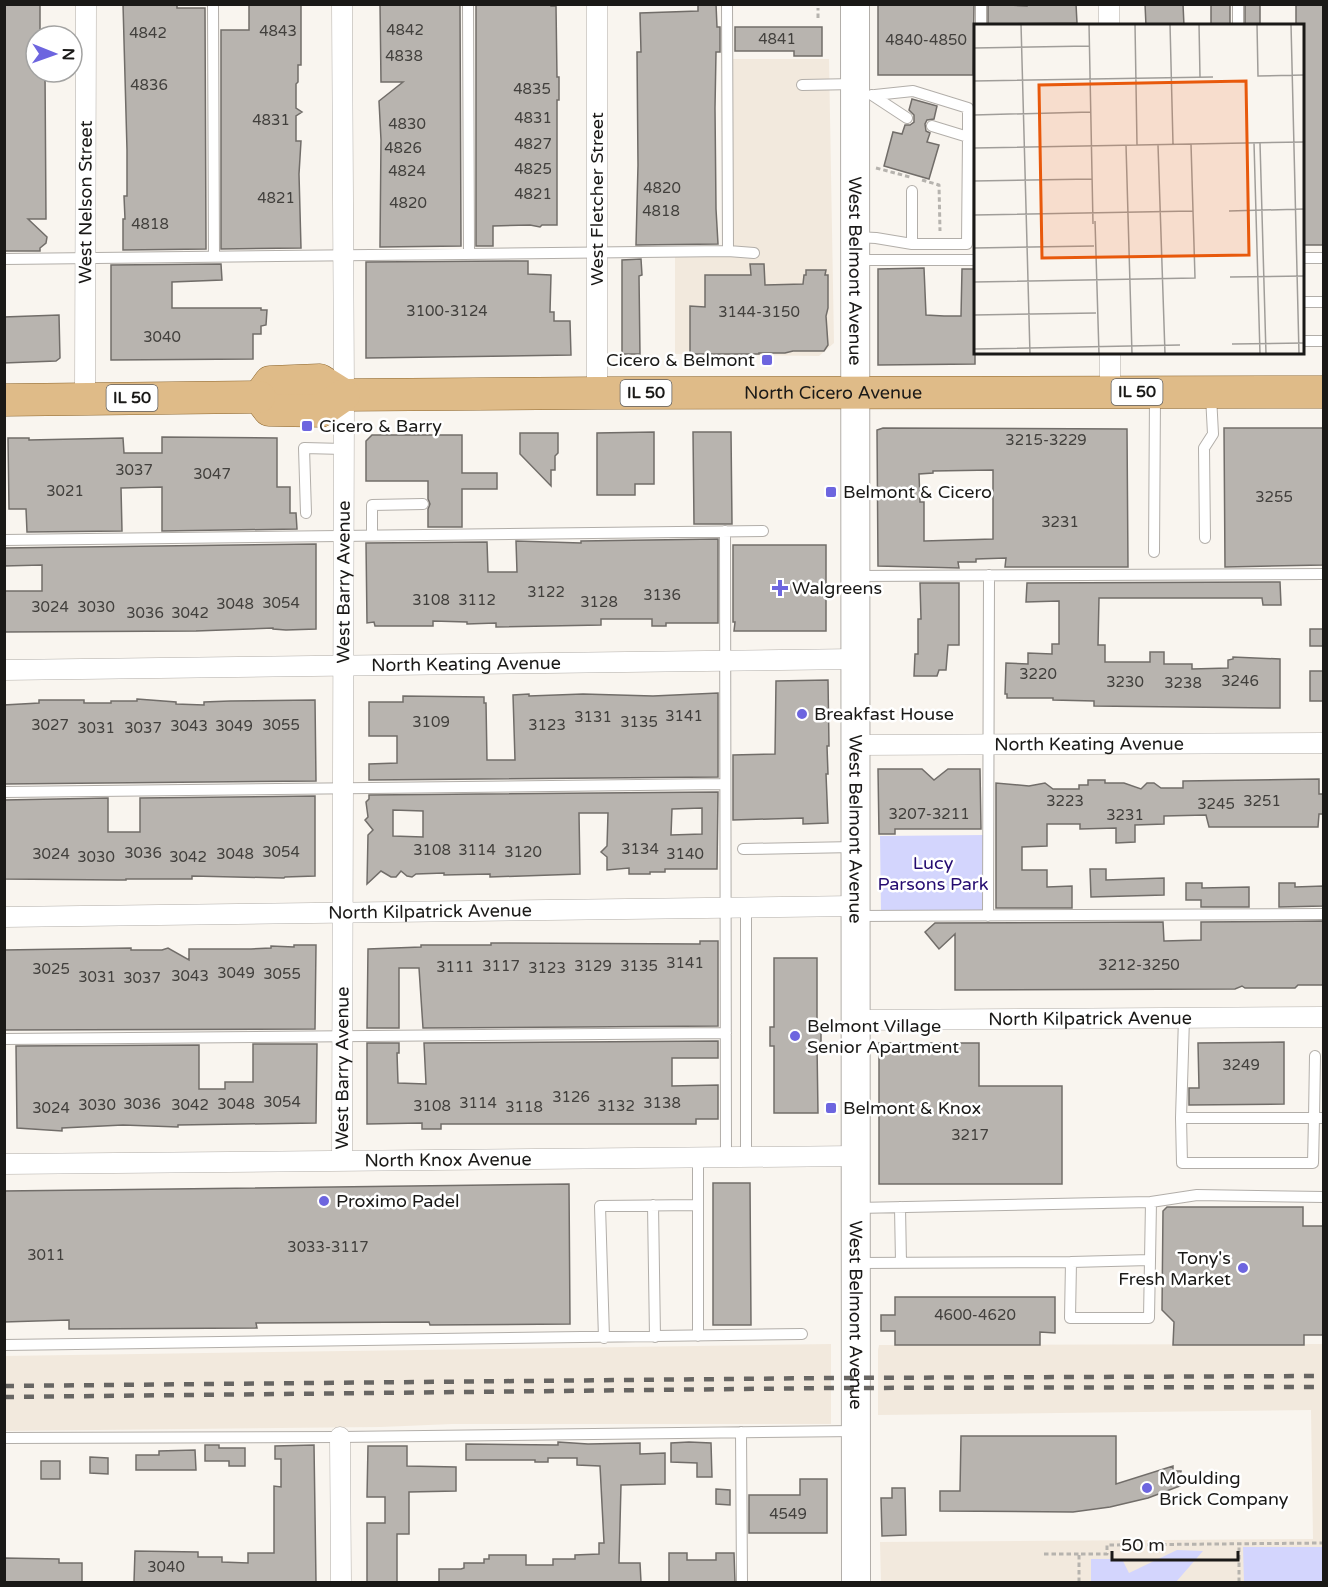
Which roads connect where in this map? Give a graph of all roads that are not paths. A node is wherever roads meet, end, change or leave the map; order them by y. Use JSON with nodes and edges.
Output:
{"nodes":[{"id":1,"x":86,"y":4,"type":"edge"},
{"id":2,"x":213,"y":4,"type":"edge"},
{"id":3,"x":342,"y":4,"type":"edge"},
{"id":4,"x":468,"y":4,"type":"edge"},
{"id":5,"x":597,"y":4,"type":"edge"},
{"id":6,"x":728,"y":4,"type":"edge"},
{"id":7,"x":855,"y":4,"type":"edge"},
{"id":8,"x":981,"y":4,"type":"edge"},
{"id":9,"x":1109,"y":4,"type":"edge"},
{"id":10,"x":1238,"y":4,"type":"edge"},
{"id":11,"x":981,"y":24,"type":"edge"},
{"id":12,"x":1109,"y":24,"type":"edge"},
{"id":13,"x":1238,"y":24,"type":"edge"},
{"id":14,"x":802,"y":85,"type":"dead end"},
{"id":15,"x":862,"y":90,"type":"junction"},
{"id":16,"x":907,"y":118,"type":"dead end"},
{"id":17,"x":932,"y":126,"type":"dead end"},
{"id":18,"x":968,"y":138,"type":"junction"},
{"id":19,"x":912,"y":191,"type":"dead end"},
{"id":20,"x":912,"y":244,"type":"junction"},
{"id":21,"x":855,"y":249,"type":"junction"},
{"id":22,"x":728,"y":251,"type":"junction"},
{"id":23,"x":597,"y":253,"type":"junction"},
{"id":24,"x":754,"y":253,"type":"dead end"},
{"id":25,"x":469,"y":254,"type":"junction"},
{"id":26,"x":343,"y":255,"type":"junction"},
{"id":27,"x":214,"y":257,"type":"junction"},
{"id":28,"x":86,"y":258,"type":"junction"},
{"id":29,"x":1304,"y":258,"type":"edge"},
{"id":30,"x":1323,"y":258,"type":"edge"},
{"id":31,"x":4,"y":259,"type":"edge"},
{"id":32,"x":974,"y":260,"type":"edge"},
{"id":33,"x":1304,"y":302,"type":"edge"},
{"id":34,"x":1323,"y":302,"type":"edge"},
{"id":35,"x":1304,"y":341,"type":"edge"},
{"id":36,"x":1323,"y":341,"type":"edge"},
{"id":37,"x":1110,"y":354,"type":"edge"},
{"id":38,"x":856,"y":392,"type":"junction"},
{"id":39,"x":1155,"y":392,"type":"junction"},
{"id":40,"x":1211,"y":392,"type":"junction"},
{"id":41,"x":1323,"y":392,"type":"edge"},
{"id":42,"x":597,"y":393,"type":"junction"},
{"id":43,"x":1110,"y":393,"type":"junction"},
{"id":44,"x":344,"y":395,"type":"junction"},
{"id":45,"x":85,"y":398,"type":"junction"},
{"id":46,"x":4,"y":400,"type":"edge"},
{"id":47,"x":344,"y":448,"type":"junction"},
{"id":48,"x":423,"y":504,"type":"dead end"},
{"id":49,"x":306,"y":513,"type":"dead end"},
{"id":50,"x":725,"y":531,"type":"junction"},
{"id":51,"x":763,"y":531,"type":"dead end"},
{"id":52,"x":343,"y":535,"type":"junction"},
{"id":53,"x":372,"y":535,"type":"junction"},
{"id":54,"x":1205,"y":538,"type":"dead end"},
{"id":55,"x":4,"y":540,"type":"edge"},
{"id":56,"x":1154,"y":552,"type":"dead end"},
{"id":57,"x":1323,"y":574,"type":"edge"},
{"id":58,"x":989,"y":575,"type":"junction"},
{"id":59,"x":855,"y":576,"type":"junction"},
{"id":60,"x":855,"y":659,"type":"junction"},
{"id":61,"x":725,"y":661,"type":"junction"},
{"id":62,"x":343,"y":666,"type":"junction"},
{"id":63,"x":4,"y":670,"type":"edge"},
{"id":64,"x":1323,"y":743,"type":"edge"},
{"id":65,"x":988,"y":744,"type":"junction"},
{"id":66,"x":855,"y":745,"type":"junction"},
{"id":67,"x":725,"y":784,"type":"junction"},
{"id":68,"x":342,"y":788,"type":"junction"},
{"id":69,"x":4,"y":792,"type":"edge"},
{"id":70,"x":856,"y":847,"type":"junction"},
{"id":71,"x":743,"y":849,"type":"dead end"},
{"id":72,"x":725,"y":907,"type":"junction"},
{"id":73,"x":746,"y":907,"type":"junction"},
{"id":74,"x":855,"y":911,"type":"junction"},
{"id":75,"x":342,"y":912,"type":"junction"},
{"id":76,"x":1323,"y":914,"type":"edge"},
{"id":77,"x":988,"y":915,"type":"junction"},
{"id":78,"x":4,"y":917,"type":"edge"},
{"id":79,"x":1323,"y":1017,"type":"edge"},
{"id":80,"x":1184,"y":1018,"type":"junction"},
{"id":81,"x":856,"y":1020,"type":"junction"},
{"id":82,"x":726,"y":1033,"type":"junction"},
{"id":83,"x":341,"y":1035,"type":"junction"},
{"id":84,"x":4,"y":1039,"type":"edge"},
{"id":85,"x":1315,"y":1056,"type":"dead end"},
{"id":86,"x":1181,"y":1118,"type":"junction"},
{"id":87,"x":1319,"y":1118,"type":"edge"},
{"id":88,"x":856,"y":1156,"type":"junction"},
{"id":89,"x":698,"y":1157,"type":"junction"},
{"id":90,"x":726,"y":1157,"type":"junction"},
{"id":91,"x":746,"y":1157,"type":"junction"},
{"id":92,"x":342,"y":1160,"type":"junction"},
{"id":93,"x":4,"y":1164,"type":"edge"},
{"id":94,"x":1323,"y":1197,"type":"edge"},
{"id":95,"x":1151,"y":1202,"type":"junction"},
{"id":96,"x":653,"y":1205,"type":"junction"},
{"id":97,"x":698,"y":1205,"type":"junction"},
{"id":98,"x":900,"y":1207,"type":"junction"},
{"id":99,"x":856,"y":1208,"type":"junction"},
{"id":100,"x":1150,"y":1260,"type":"junction"},
{"id":101,"x":1071,"y":1262,"type":"junction"},
{"id":102,"x":856,"y":1263,"type":"junction"},
{"id":103,"x":901,"y":1263,"type":"junction"},
{"id":104,"x":802,"y":1334,"type":"dead end"},
{"id":105,"x":698,"y":1336,"type":"junction"},
{"id":106,"x":655,"y":1337,"type":"junction"},
{"id":107,"x":603,"y":1338,"type":"junction"},
{"id":108,"x":4,"y":1345,"type":"edge"},
{"id":109,"x":856,"y":1431,"type":"junction"},
{"id":110,"x":741,"y":1432,"type":"junction"},
{"id":111,"x":340,"y":1437,"type":"junction"},
{"id":112,"x":4,"y":1438,"type":"edge"},
{"id":113,"x":341,"y":1582,"type":"edge"},
{"id":114,"x":742,"y":1582,"type":"edge"},
{"id":115,"x":856,"y":1582,"type":"edge"}],
"edges":[{"from":1,"to":28,"type":"street","name":"West Nelson Street"},
{"from":2,"to":27,"type":"lane"},
{"from":3,"to":26,"type":"street","name":"West Barry Avenue"},
{"from":4,"to":25,"type":"lane"},
{"from":5,"to":23,"type":"street","name":"West Fletcher Street"},
{"from":6,"to":22,"type":"lane"},
{"from":7,"to":15,"type":"main road","name":"West Belmont Avenue"},
{"from":8,"to":11,"type":"lane"},
{"from":9,"to":12,"type":"street"},
{"from":10,"to":13,"type":"lane"},
{"from":14,"to":15,"type":"lane"},
{"from":15,"to":16,"type":"lane"},
{"from":15,"to":18,"type":"lane"},
{"from":15,"to":21,"type":"main road","name":"West Belmont Avenue"},
{"from":17,"to":18,"type":"lane"},
{"from":18,"to":20,"type":"lane"},
{"from":19,"to":20,"type":"lane"},
{"from":20,"to":21,"type":"lane"},
{"from":21,"to":32,"type":"lane"},
{"from":21,"to":38,"type":"main road","name":"West Belmont Avenue"},
{"from":22,"to":23,"type":"lane"},
{"from":22,"to":24,"type":"lane"},
{"from":23,"to":25,"type":"lane"},
{"from":23,"to":42,"type":"street","name":"West Fletcher Street"},
{"from":25,"to":26,"type":"lane"},
{"from":26,"to":27,"type":"lane"},
{"from":26,"to":44,"type":"street","name":"West Barry Avenue"},
{"from":27,"to":28,"type":"lane"},
{"from":28,"to":31,"type":"lane"},
{"from":28,"to":45,"type":"street","name":"West Nelson Street"},
{"from":29,"to":30,"type":"lane"},
{"from":33,"to":34,"type":"lane"},
{"from":35,"to":36,"type":"lane"},
{"from":37,"to":43,"type":"street"},
{"from":38,"to":42,"type":"main road","name":"North Cicero Avenue","number":"IL 50"},
{"from":38,"to":43,"type":"main road","name":"North Cicero Avenue","number":"IL 50"},
{"from":38,"to":59,"type":"main road","name":"West Belmont Avenue"},
{"from":39,"to":40,"type":"main road","name":"North Cicero Avenue","number":"IL 50"},
{"from":39,"to":43,"type":"main road","name":"North Cicero Avenue","number":"IL 50"},
{"from":39,"to":56,"type":"lane"},
{"from":40,"to":41,"type":"main road","name":"North Cicero Avenue","number":"IL 50"},
{"from":40,"to":54,"type":"lane"},
{"from":42,"to":44,"type":"main road","name":"North Cicero Avenue","number":"IL 50"},
{"from":44,"to":45,"type":"main road","number":"IL 50"},
{"from":44,"to":47,"type":"street","name":"West Barry Avenue"},
{"from":45,"to":46,"type":"main road","number":"IL 50"},
{"from":47,"to":49,"type":"lane"},
{"from":47,"to":52,"type":"street","name":"West Barry Avenue"},
{"from":48,"to":53,"type":"lane"},
{"from":50,"to":51,"type":"lane"},
{"from":50,"to":53,"type":"lane"},
{"from":50,"to":61,"type":"lane"},
{"from":52,"to":53,"type":"lane"},
{"from":52,"to":55,"type":"lane"},
{"from":52,"to":62,"type":"street","name":"West Barry Avenue"},
{"from":57,"to":58,"type":"lane"},
{"from":58,"to":59,"type":"lane"},
{"from":58,"to":65,"type":"lane"},
{"from":59,"to":60,"type":"main road","name":"West Belmont Avenue"},
{"from":60,"to":61,"type":"street","name":"North Keating Avenue"},
{"from":60,"to":66,"type":"main road","name":"West Belmont Avenue"},
{"from":61,"to":62,"type":"street","name":"North Keating Avenue"},
{"from":61,"to":67,"type":"lane"},
{"from":62,"to":63,"type":"street","name":"North Keating Avenue"},
{"from":62,"to":68,"type":"street","name":"West Barry Avenue"},
{"from":64,"to":65,"type":"street","name":"North Keating Avenue"},
{"from":65,"to":66,"type":"street","name":"North Keating Avenue"},
{"from":65,"to":77,"type":"lane"},
{"from":66,"to":70,"type":"main road","name":"West Belmont Avenue"},
{"from":67,"to":68,"type":"lane"},
{"from":67,"to":72,"type":"lane"},
{"from":68,"to":69,"type":"lane"},
{"from":68,"to":75,"type":"street","name":"West Barry Avenue"},
{"from":70,"to":71,"type":"lane"},
{"from":70,"to":74,"type":"main road","name":"West Belmont Avenue"},
{"from":72,"to":73,"type":"street","name":"North Kilpatrick Avenue"},
{"from":72,"to":75,"type":"street","name":"North Kilpatrick Avenue"},
{"from":72,"to":82,"type":"lane"},
{"from":73,"to":74,"type":"street","name":"North Kilpatrick Avenue"},
{"from":73,"to":91,"type":"lane"},
{"from":74,"to":77,"type":"lane"},
{"from":74,"to":81,"type":"main road","name":"West Belmont Avenue"},
{"from":75,"to":78,"type":"street","name":"North Kilpatrick Avenue"},
{"from":75,"to":83,"type":"street","name":"West Barry Avenue"},
{"from":76,"to":77,"type":"lane"},
{"from":79,"to":80,"type":"street","name":"North Kilpatrick Avenue"},
{"from":80,"to":81,"type":"street","name":"North Kilpatrick Avenue"},
{"from":80,"to":86,"type":"lane"},
{"from":81,"to":88,"type":"main road","name":"West Belmont Avenue"},
{"from":82,"to":83,"type":"lane"},
{"from":82,"to":90,"type":"lane"},
{"from":83,"to":84,"type":"lane"},
{"from":83,"to":92,"type":"street","name":"West Barry Avenue"},
{"from":85,"to":87,"type":"lane"},
{"from":86,"to":87,"type":"lane"},
{"from":86,"to":87,"type":"lane"},
{"from":88,"to":91,"type":"street","name":"North Knox Avenue"},
{"from":88,"to":99,"type":"main road","name":"West Belmont Avenue"},
{"from":89,"to":90,"type":"street","name":"North Knox Avenue"},
{"from":89,"to":92,"type":"street","name":"North Knox Avenue"},
{"from":89,"to":97,"type":"lane"},
{"from":90,"to":91,"type":"street","name":"North Knox Avenue"},
{"from":92,"to":93,"type":"street","name":"North Knox Avenue"},
{"from":94,"to":95,"type":"lane"},
{"from":95,"to":98,"type":"lane"},
{"from":95,"to":100,"type":"lane"},
{"from":96,"to":97,"type":"lane"},
{"from":96,"to":106,"type":"lane"},
{"from":96,"to":107,"type":"lane"},
{"from":97,"to":105,"type":"lane"},
{"from":98,"to":99,"type":"lane"},
{"from":98,"to":103,"type":"lane"},
{"from":99,"to":102,"type":"main road","name":"West Belmont Avenue"},
{"from":100,"to":101,"type":"lane"},
{"from":100,"to":101,"type":"lane"},
{"from":101,"to":103,"type":"lane"},
{"from":102,"to":103,"type":"lane"},
{"from":102,"to":109,"type":"main road","name":"West Belmont Avenue"},
{"from":104,"to":105,"type":"lane"},
{"from":105,"to":106,"type":"lane"},
{"from":106,"to":107,"type":"lane"},
{"from":107,"to":108,"type":"lane"},
{"from":109,"to":110,"type":"lane"},
{"from":109,"to":115,"type":"main road","name":"West Belmont Avenue"},
{"from":110,"to":111,"type":"lane"},
{"from":110,"to":114,"type":"lane"},
{"from":111,"to":112,"type":"lane"},
{"from":111,"to":113,"type":"street"}]}
